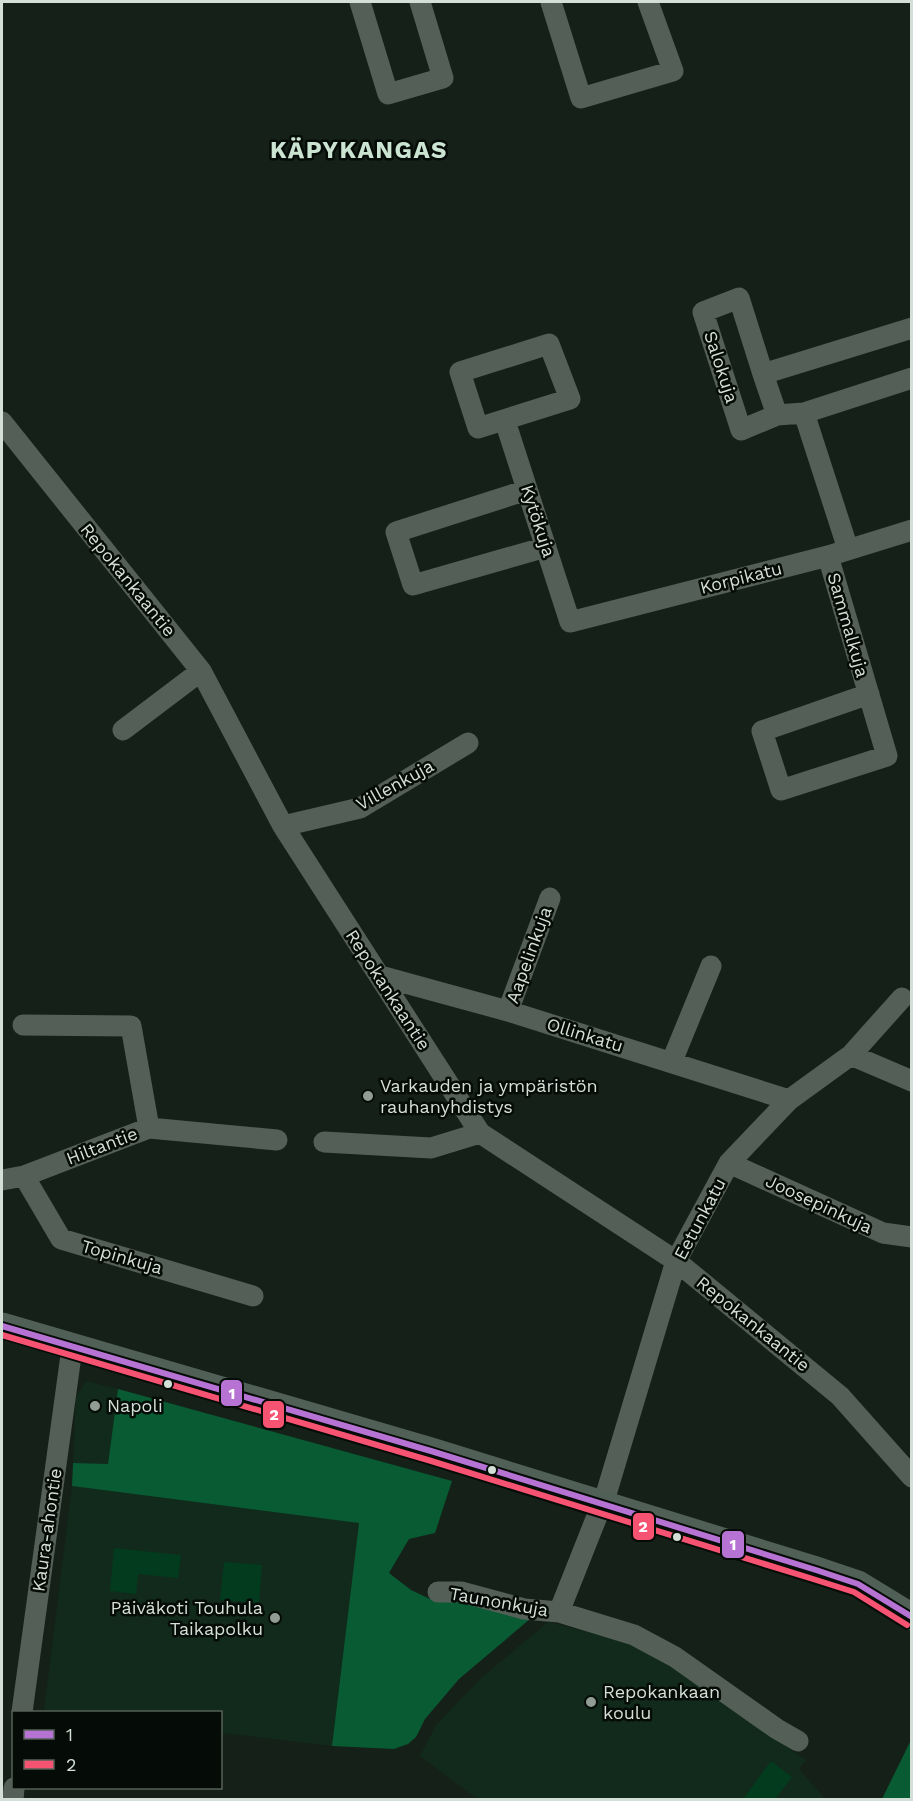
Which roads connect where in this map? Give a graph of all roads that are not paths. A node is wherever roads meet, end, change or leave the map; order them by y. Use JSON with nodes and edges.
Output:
{"nodes":[{"id":1,"x":360,"y":2,"type":"edge"},
{"id":2,"x":420,"y":2,"type":"edge"},
{"id":3,"x":551,"y":2,"type":"edge"},
{"id":4,"x":648,"y":2,"type":"edge"},
{"id":5,"x":912,"y":328,"type":"edge"},
{"id":6,"x":763,"y":374,"type":"junction"},
{"id":7,"x":912,"y":378,"type":"edge"},
{"id":8,"x":804,"y":413,"type":"junction"},
{"id":9,"x":777,"y":415,"type":"junction"},
{"id":10,"x":505,"y":421,"type":"junction"},
{"id":11,"x":2,"y":422,"type":"edge"},
{"id":12,"x":527,"y":489,"type":"junction"},
{"id":13,"x":912,"y":530,"type":"edge"},
{"id":14,"x":546,"y":547,"type":"junction"},
{"id":15,"x":838,"y":553,"type":"junction"},
{"id":16,"x":570,"y":622,"type":"joint"},
{"id":17,"x":201,"y":671,"type":"junction"},
{"id":18,"x":869,"y":694,"type":"junction"},
{"id":19,"x":123,"y":730,"type":"dead end"},
{"id":20,"x":468,"y":743,"type":"dead end"},
{"id":21,"x":283,"y":826,"type":"junction"},
{"id":22,"x":550,"y":898,"type":"dead end"},
{"id":23,"x":711,"y":966,"type":"dead end"},
{"id":24,"x":380,"y":976,"type":"junction"},
{"id":25,"x":902,"y":998,"type":"dead end"},
{"id":26,"x":508,"y":1011,"type":"junction"},
{"id":27,"x":23,"y":1024,"type":"dead end"},
{"id":28,"x":851,"y":1055,"type":"junction"},
{"id":29,"x":672,"y":1061,"type":"junction"},
{"id":30,"x":912,"y":1081,"type":"edge"},
{"id":31,"x":789,"y":1100,"type":"junction"},
{"id":32,"x":149,"y":1128,"type":"junction"},
{"id":33,"x":480,"y":1133,"type":"junction"},
{"id":34,"x":277,"y":1140,"type":"dead end"},
{"id":35,"x":324,"y":1142,"type":"dead end"},
{"id":36,"x":729,"y":1163,"type":"junction"},
{"id":37,"x":24,"y":1176,"type":"junction"},
{"id":38,"x":2,"y":1179,"type":"edge"},
{"id":39,"x":912,"y":1237,"type":"edge"},
{"id":40,"x":676,"y":1261,"type":"junction"},
{"id":41,"x":253,"y":1296,"type":"dead end"},
{"id":42,"x":2,"y":1326,"type":"edge"},
{"id":43,"x":72,"y":1348,"type":"junction"},
{"id":44,"x":912,"y":1477,"type":"edge"},
{"id":45,"x":599,"y":1505,"type":"junction"},
{"id":46,"x":438,"y":1592,"type":"dead end"},
{"id":47,"x":559,"y":1612,"type":"junction"},
{"id":48,"x":912,"y":1617,"type":"edge"},
{"id":49,"x":22,"y":1711,"type":"edge"},
{"id":50,"x":798,"y":1741,"type":"dead end"}],
"edges":[{"from":1,"to":2,"type":"street"},
{"from":3,"to":4,"type":"street"},
{"from":5,"to":6,"type":"street","name":"Salokuja"},
{"from":6,"to":9,"type":"street","name":"Salokuja"},
{"from":6,"to":9,"type":"street","name":"Salokuja"},
{"from":7,"to":8,"type":"street","name":"Salokuja"},
{"from":8,"to":9,"type":"street","name":"Salokuja"},
{"from":8,"to":15,"type":"street"},
{"from":10,"to":10,"type":"street"},
{"from":10,"to":12,"type":"street","name":"Kytökuja"},
{"from":11,"to":17,"type":"street","name":"Repokankaantie"},
{"from":12,"to":14,"type":"street","name":"Kytökuja"},
{"from":12,"to":14,"type":"street"},
{"from":13,"to":15,"type":"street","name":"Korpikatu"},
{"from":14,"to":16,"type":"street","name":"Kytökuja"},
{"from":15,"to":16,"type":"street","name":"Korpikatu"},
{"from":15,"to":18,"type":"street","name":"Sammalkuja"},
{"from":17,"to":19,"type":"street"},
{"from":17,"to":21,"type":"street","name":"Repokankaantie"},
{"from":18,"to":18,"type":"street","name":"Sammalkuja"},
{"from":20,"to":21,"type":"street","name":"Villenkuja"},
{"from":21,"to":24,"type":"street","name":"Repokankaantie"},
{"from":22,"to":26,"type":"street","name":"Aapelinkuja"},
{"from":23,"to":29,"type":"street"},
{"from":24,"to":26,"type":"street","name":"Ollinkatu"},
{"from":24,"to":33,"type":"street","name":"Repokankaantie"},
{"from":25,"to":28,"type":"street","name":"Eetunkatu"},
{"from":26,"to":29,"type":"street","name":"Ollinkatu"},
{"from":27,"to":32,"type":"street"},
{"from":28,"to":30,"type":"street"},
{"from":28,"to":31,"type":"street","name":"Eetunkatu"},
{"from":29,"to":31,"type":"street","name":"Ollinkatu"},
{"from":31,"to":36,"type":"street","name":"Eetunkatu"},
{"from":32,"to":34,"type":"street","name":"Hiltantie"},
{"from":32,"to":37,"type":"street","name":"Hiltantie"},
{"from":33,"to":35,"type":"street"},
{"from":33,"to":40,"type":"street","name":"Repokankaantie"},
{"from":36,"to":39,"type":"street","name":"Joosepinkuja"},
{"from":36,"to":40,"type":"street","name":"Eetunkatu"},
{"from":37,"to":38,"type":"street","name":"Hiltantie"},
{"from":37,"to":41,"type":"street","name":"Topinkuja"},
{"from":40,"to":44,"type":"street","name":"Repokankaantie"},
{"from":40,"to":45,"type":"street","name":"Eetunkatu"},
{"from":42,"to":43,"type":"main road"},
{"from":43,"to":45,"type":"main road"},
{"from":43,"to":49,"type":"street","name":"Kaura-ahontie"},
{"from":45,"to":47,"type":"street","name":"Taunonkuja"},
{"from":45,"to":48,"type":"main road"},
{"from":46,"to":47,"type":"street","name":"Taunonkuja"},
{"from":47,"to":50,"type":"street","name":"Taunonkuja"}]}
